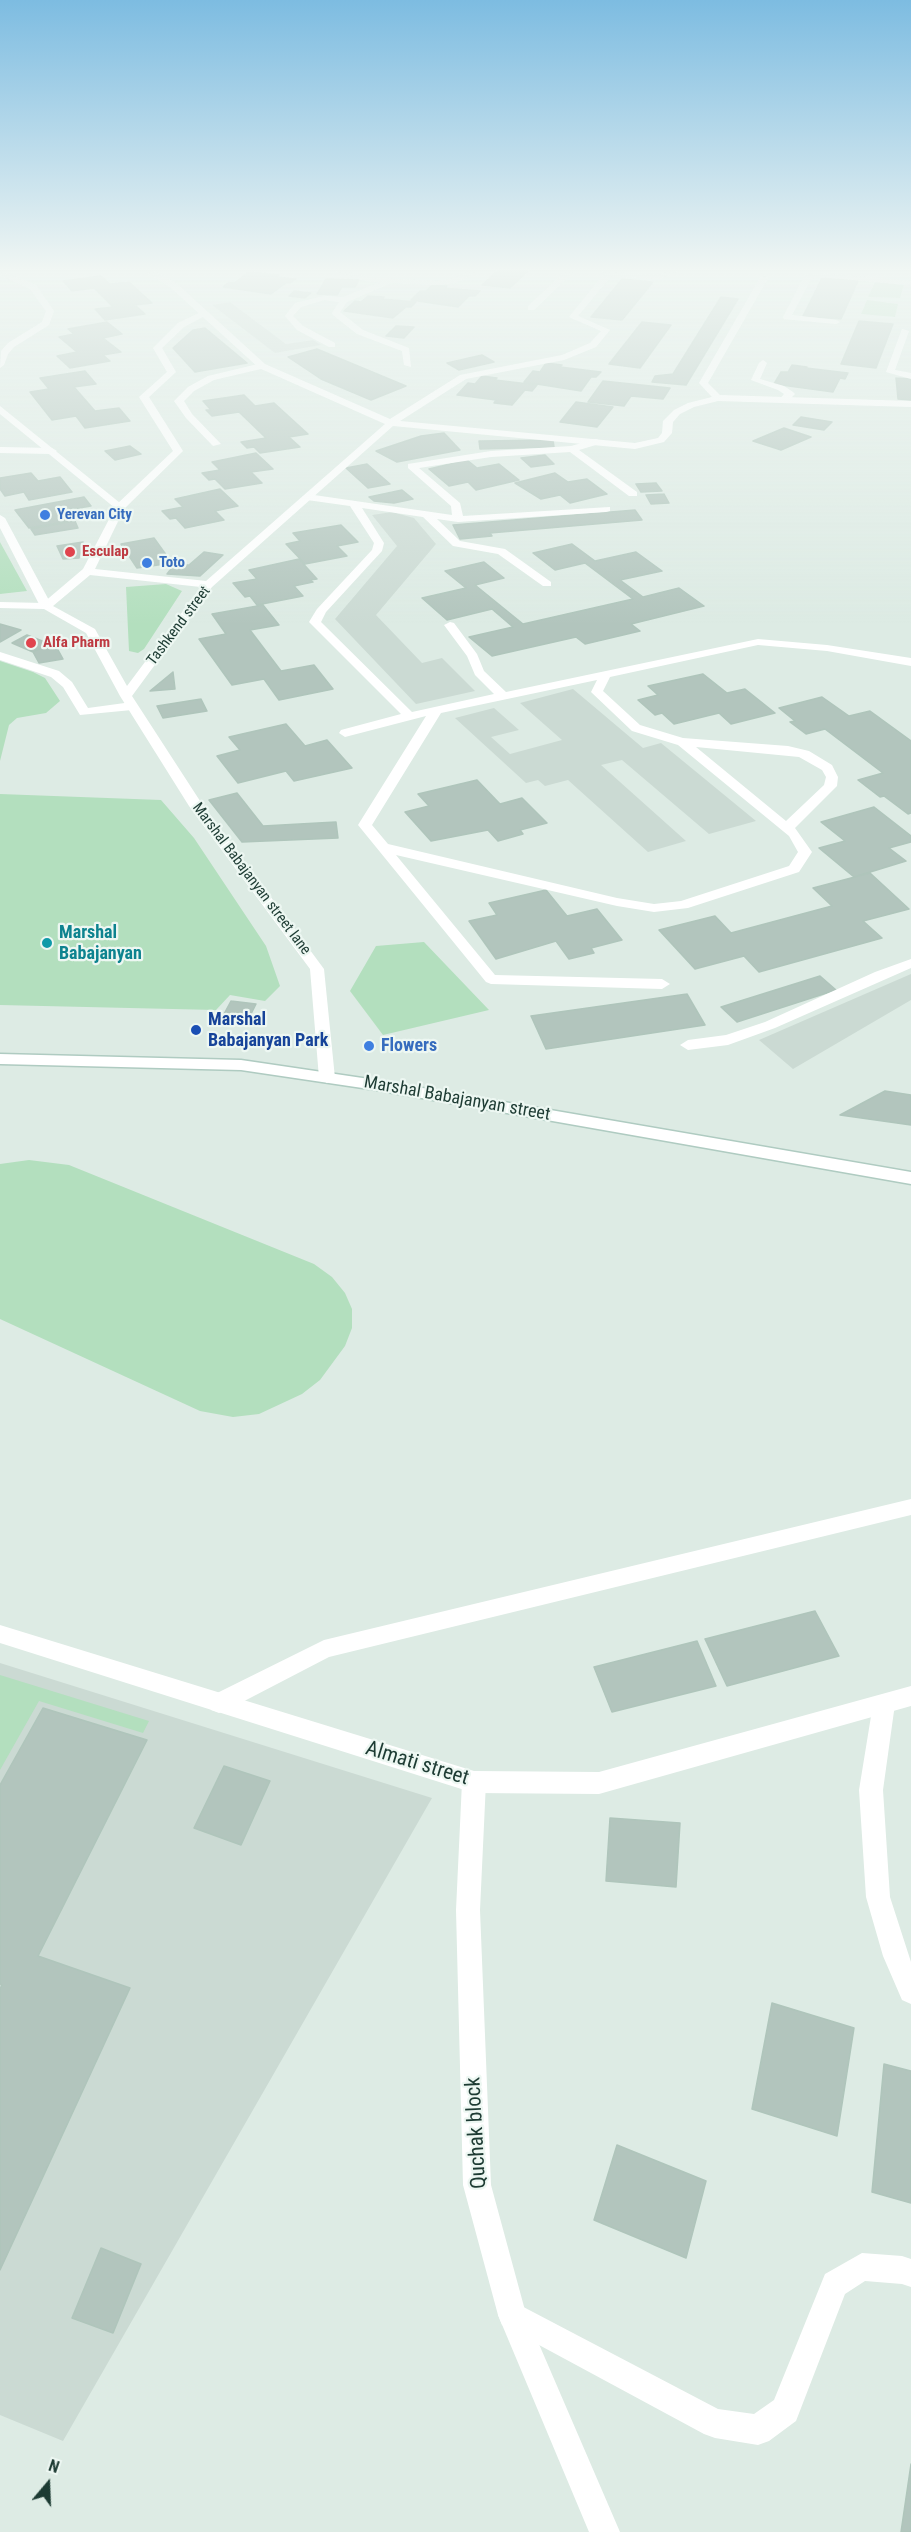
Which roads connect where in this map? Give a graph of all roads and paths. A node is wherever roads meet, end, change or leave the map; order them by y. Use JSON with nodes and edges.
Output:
{"nodes":[{"id":1,"x":153,"y":389,"type":"edge"},
{"id":2,"x":191,"y":389,"type":"edge"},
{"id":3,"x":315,"y":389,"type":"edge"},
{"id":4,"x":444,"y":389,"type":"edge"},
{"id":5,"x":709,"y":389,"type":"edge"},
{"id":6,"x":783,"y":389,"type":"edge"},
{"id":7,"x":718,"y":398,"type":"junction"},
{"id":8,"x":784,"y":400,"type":"junction"},
{"id":9,"x":911,"y":404,"type":"edge"},
{"id":10,"x":0,"y":409,"type":"edge"},
{"id":11,"x":392,"y":423,"type":"junction"},
{"id":12,"x":596,"y":442,"type":"junction"},
{"id":13,"x":216,"y":444,"type":"dead end"},
{"id":14,"x":572,"y":449,"type":"junction"},
{"id":15,"x":0,"y":450,"type":"edge"},
{"id":16,"x":52,"y":452,"type":"junction"},
{"id":17,"x":633,"y":494,"type":"dead end"},
{"id":18,"x":307,"y":497,"type":"junction"},
{"id":19,"x":354,"y":504,"type":"junction"},
{"id":20,"x":120,"y":507,"type":"junction"},
{"id":21,"x":606,"y":509,"type":"dead end"},
{"id":22,"x":426,"y":514,"type":"junction"},
{"id":23,"x":0,"y":518,"type":"edge"},
{"id":24,"x":458,"y":519,"type":"junction"},
{"id":25,"x":88,"y":570,"type":"junction"},
{"id":26,"x":547,"y":584,"type":"dead end"},
{"id":27,"x":208,"y":585,"type":"junction"},
{"id":28,"x":0,"y":604,"type":"edge"},
{"id":29,"x":46,"y":606,"type":"junction"},
{"id":30,"x":450,"y":625,"type":"dead end"},
{"id":31,"x":0,"y":656,"type":"edge"},
{"id":32,"x":911,"y":662,"type":"edge"},
{"id":33,"x":605,"y":675,"type":"junction"},
{"id":34,"x":504,"y":697,"type":"junction"},
{"id":35,"x":129,"y":701,"type":"junction"},
{"id":36,"x":435,"y":712,"type":"junction"},
{"id":37,"x":409,"y":717,"type":"junction"},
{"id":38,"x":345,"y":733,"type":"dead end"},
{"id":39,"x":682,"y":741,"type":"junction"},
{"id":40,"x":787,"y":828,"type":"junction"},
{"id":41,"x":386,"y":849,"type":"junction"},
{"id":42,"x":911,"y":963,"type":"edge"},
{"id":43,"x":662,"y":984,"type":"dead end"},
{"id":44,"x":688,"y":1045,"type":"dead end"},
{"id":45,"x":0,"y":1059,"type":"edge"},
{"id":46,"x":327,"y":1078,"type":"junction"},
{"id":47,"x":911,"y":1178,"type":"edge"},
{"id":48,"x":911,"y":1507,"type":"edge"},
{"id":49,"x":0,"y":1634,"type":"edge"},
{"id":50,"x":911,"y":1696,"type":"edge"},
{"id":51,"x":219,"y":1703,"type":"junction"},
{"id":52,"x":884,"y":1704,"type":"junction"},
{"id":53,"x":474,"y":1782,"type":"junction"},
{"id":54,"x":911,"y":1991,"type":"edge"},
{"id":55,"x":911,"y":2272,"type":"edge"},
{"id":56,"x":512,"y":2315,"type":"junction"},
{"id":57,"x":605,"y":2532,"type":"edge"}],
"edges":[{"from":1,"to":20,"type":"street"},
{"from":2,"to":13,"type":"street"},
{"from":3,"to":11,"type":"street"},
{"from":4,"to":11,"type":"street","name":"Tashkend street"},
{"from":5,"to":7,"type":"street"},
{"from":6,"to":8,"type":"street"},
{"from":7,"to":8,"type":"street"},
{"from":7,"to":12,"type":"street"},
{"from":8,"to":9,"type":"street"},
{"from":10,"to":16,"type":"street"},
{"from":11,"to":12,"type":"street"},
{"from":11,"to":18,"type":"street","name":"Tashkend street"},
{"from":12,"to":14,"type":"street"},
{"from":14,"to":17,"type":"street"},
{"from":14,"to":24,"type":"street"},
{"from":15,"to":16,"type":"street"},
{"from":16,"to":20,"type":"street"},
{"from":18,"to":19,"type":"street"},
{"from":18,"to":27,"type":"street","name":"Tashkend street"},
{"from":19,"to":22,"type":"street"},
{"from":19,"to":37,"type":"street"},
{"from":20,"to":25,"type":"street"},
{"from":21,"to":24,"type":"street"},
{"from":22,"to":24,"type":"street"},
{"from":22,"to":26,"type":"street"},
{"from":23,"to":29,"type":"street"},
{"from":25,"to":27,"type":"street"},
{"from":25,"to":29,"type":"street"},
{"from":27,"to":35,"type":"street","name":"Tashkend street"},
{"from":28,"to":29,"type":"street"},
{"from":29,"to":35,"type":"street"},
{"from":30,"to":34,"type":"street"},
{"from":31,"to":35,"type":"street"},
{"from":32,"to":33,"type":"street"},
{"from":33,"to":34,"type":"street"},
{"from":33,"to":39,"type":"street"},
{"from":34,"to":36,"type":"street"},
{"from":35,"to":46,"type":"street","name":"Marshal Babajanyan street lane"},
{"from":36,"to":37,"type":"street"},
{"from":36,"to":41,"type":"street"},
{"from":37,"to":38,"type":"street"},
{"from":39,"to":40,"type":"street"},
{"from":39,"to":40,"type":"street"},
{"from":40,"to":41,"type":"street"},
{"from":41,"to":43,"type":"street"},
{"from":42,"to":44,"type":"street"},
{"from":45,"to":46,"type":"street","name":"Marshal Babajanyan street"},
{"from":46,"to":47,"type":"street","name":"Marshal Babajanyan street"},
{"from":48,"to":51,"type":"street"},
{"from":49,"to":51,"type":"street","name":"Almati street"},
{"from":50,"to":52,"type":"street","name":"Almati street"},
{"from":51,"to":53,"type":"street","name":"Almati street"},
{"from":52,"to":53,"type":"street","name":"Almati street"},
{"from":52,"to":54,"type":"street"},
{"from":53,"to":56,"type":"street","name":"Quchak block"},
{"from":55,"to":56,"type":"street"},
{"from":56,"to":57,"type":"street","name":"Quchak block"}]}
